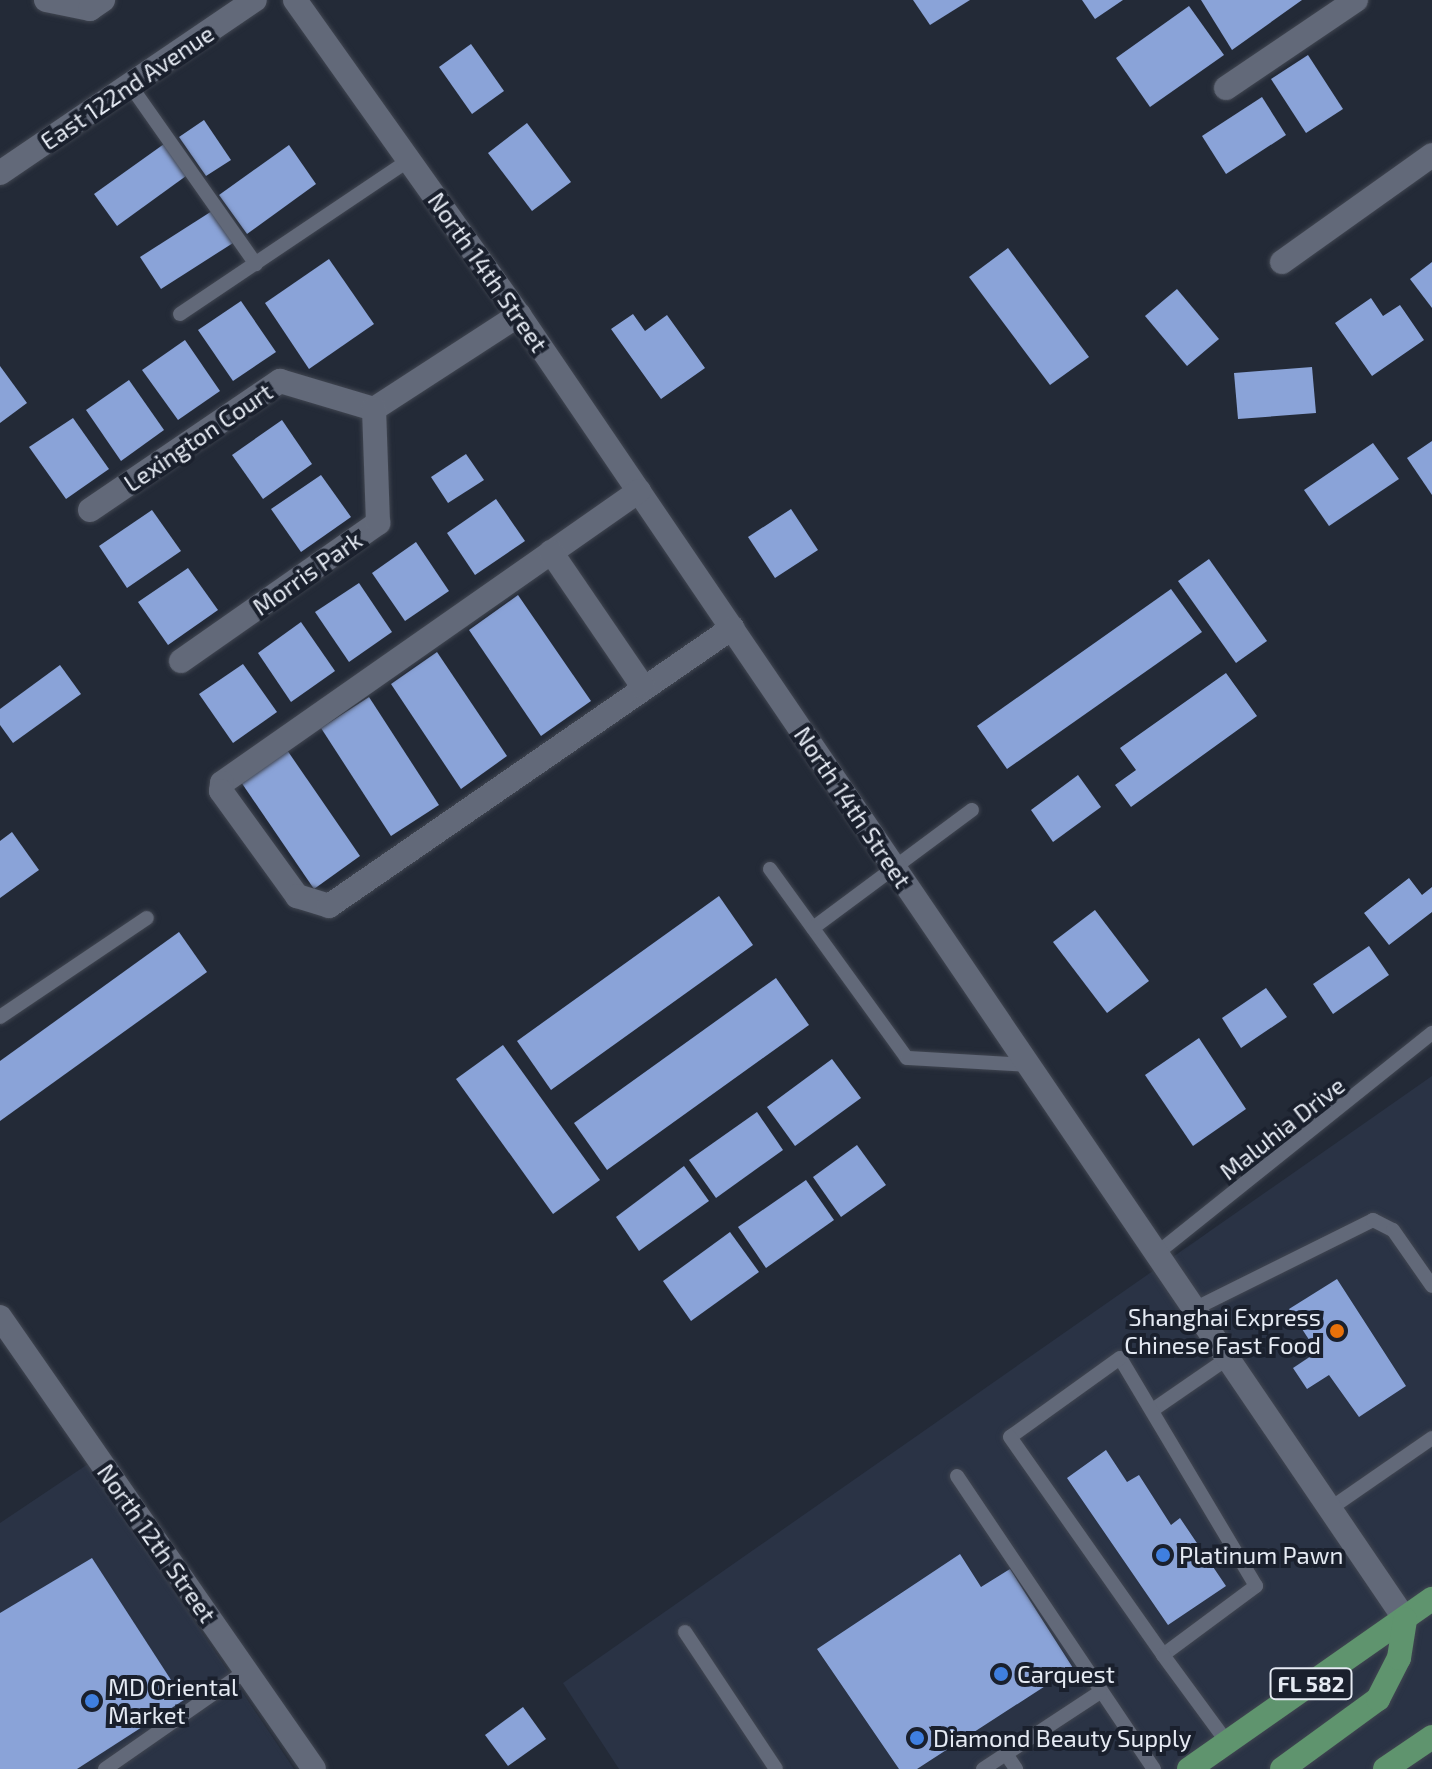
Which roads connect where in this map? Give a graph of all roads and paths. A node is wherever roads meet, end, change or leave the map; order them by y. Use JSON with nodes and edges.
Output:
{"nodes":[{"id":1,"x":46,"y":0,"type":"edge"},
{"id":2,"x":103,"y":0,"type":"edge"},
{"id":3,"x":255,"y":0,"type":"edge"},
{"id":4,"x":295,"y":0,"type":"edge"},
{"id":5,"x":1356,"y":0,"type":"edge"},
{"id":6,"x":130,"y":85,"type":"junction"},
{"id":7,"x":1226,"y":88,"type":"dead end"},
{"id":8,"x":1432,"y":155,"type":"edge"},
{"id":9,"x":409,"y":160,"type":"junction"},
{"id":10,"x":0,"y":173,"type":"edge"},
{"id":11,"x":1282,"y":262,"type":"dead end"},
{"id":12,"x":256,"y":264,"type":"junction"},
{"id":13,"x":180,"y":314,"type":"dead end"},
{"id":14,"x":519,"y":315,"type":"junction"},
{"id":15,"x":374,"y":409,"type":"junction"},
{"id":16,"x":639,"y":491,"type":"junction"},
{"id":17,"x":90,"y":510,"type":"dead end"},
{"id":18,"x":551,"y":552,"type":"junction"},
{"id":19,"x":732,"y":628,"type":"junction"},
{"id":20,"x":181,"y":661,"type":"dead end"},
{"id":21,"x":643,"y":687,"type":"junction"},
{"id":22,"x":972,"y":810,"type":"dead end"},
{"id":23,"x":891,"y":863,"type":"junction"},
{"id":24,"x":770,"y":869,"type":"dead end"},
{"id":25,"x":147,"y":918,"type":"dead end"},
{"id":26,"x":813,"y":928,"type":"junction"},
{"id":27,"x":0,"y":1017,"type":"edge"},
{"id":28,"x":1432,"y":1033,"type":"edge"},
{"id":29,"x":1028,"y":1065,"type":"junction"},
{"id":30,"x":1156,"y":1254,"type":"junction"},
{"id":31,"x":1432,"y":1286,"type":"edge"},
{"id":32,"x":1194,"y":1309,"type":"junction"},
{"id":33,"x":0,"y":1317,"type":"edge"},
{"id":34,"x":1228,"y":1358,"type":"junction"},
{"id":35,"x":1154,"y":1409,"type":"junction"},
{"id":36,"x":1432,"y":1438,"type":"edge"},
{"id":37,"x":957,"y":1476,"type":"dead end"},
{"id":38,"x":1331,"y":1508,"type":"junction"},
{"id":39,"x":1432,"y":1599,"type":"edge"},
{"id":40,"x":1405,"y":1619,"type":"junction"},
{"id":41,"x":685,"y":1632,"type":"dead end"},
{"id":42,"x":1163,"y":1655,"type":"junction"},
{"id":43,"x":246,"y":1671,"type":"junction"},
{"id":44,"x":1100,"y":1692,"type":"junction"},
{"id":45,"x":1432,"y":1737,"type":"edge"},
{"id":46,"x":1227,"y":1742,"type":"junction"},
{"id":47,"x":1006,"y":1754,"type":"junction"},
{"id":48,"x":105,"y":1769,"type":"edge"},
{"id":49,"x":314,"y":1769,"type":"edge"},
{"id":50,"x":776,"y":1769,"type":"edge"},
{"id":51,"x":983,"y":1769,"type":"edge"},
{"id":52,"x":1016,"y":1769,"type":"edge"},
{"id":53,"x":1154,"y":1769,"type":"edge"},
{"id":54,"x":1189,"y":1769,"type":"edge"},
{"id":55,"x":1282,"y":1769,"type":"edge"},
{"id":56,"x":1385,"y":1769,"type":"edge"}],
"edges":[{"from":1,"to":2,"type":"street"},
{"from":3,"to":6,"type":"street","name":"East 122nd Avenue"},
{"from":4,"to":9,"type":"street","name":"North 14th Street"},
{"from":5,"to":7,"type":"street"},
{"from":6,"to":10,"type":"street","name":"East 122nd Avenue"},
{"from":6,"to":12,"type":"lane"},
{"from":8,"to":11,"type":"street"},
{"from":9,"to":12,"type":"lane"},
{"from":9,"to":14,"type":"street","name":"North 14th Street"},
{"from":12,"to":13,"type":"lane"},
{"from":14,"to":15,"type":"street"},
{"from":14,"to":16,"type":"street","name":"North 14th Street"},
{"from":15,"to":17,"type":"street","name":"Lexington Court"},
{"from":15,"to":20,"type":"street","name":"Morris Park"},
{"from":16,"to":18,"type":"street"},
{"from":16,"to":19,"type":"street","name":"North 14th Street"},
{"from":18,"to":21,"type":"street"},
{"from":18,"to":21,"type":"street"},
{"from":19,"to":21,"type":"street"},
{"from":19,"to":23,"type":"street","name":"North 14th Street"},
{"from":22,"to":23,"type":"lane"},
{"from":23,"to":26,"type":"lane"},
{"from":23,"to":29,"type":"street","name":"North 14th Street"},
{"from":24,"to":26,"type":"lane"},
{"from":25,"to":27,"type":"lane"},
{"from":26,"to":29,"type":"lane"},
{"from":28,"to":30,"type":"lane","name":"Maluhia Drive"},
{"from":29,"to":30,"type":"street","name":"North 14th Street"},
{"from":30,"to":32,"type":"street","name":"North 14th Street"},
{"from":31,"to":32,"type":"lane"},
{"from":32,"to":34,"type":"street","name":"North 14th Street"},
{"from":33,"to":43,"type":"street","name":"North 12th Street"},
{"from":34,"to":35,"type":"lane"},
{"from":34,"to":38,"type":"street","name":"North 14th Street"},
{"from":35,"to":42,"type":"lane"},
{"from":35,"to":42,"type":"lane"},
{"from":36,"to":38,"type":"lane"},
{"from":37,"to":44,"type":"lane"},
{"from":38,"to":40,"type":"street","name":"North 14th Street"},
{"from":39,"to":40,"type":"main road","number":"FL 582"},
{"from":40,"to":46,"type":"main road","number":"FL 582"},
{"from":40,"to":55,"type":"main road"},
{"from":41,"to":50,"type":"lane"},
{"from":42,"to":46,"type":"lane"},
{"from":43,"to":48,"type":"lane"},
{"from":43,"to":49,"type":"street","name":"North 12th Street"},
{"from":44,"to":47,"type":"lane"},
{"from":44,"to":53,"type":"lane"},
{"from":45,"to":56,"type":"main road"},
{"from":46,"to":54,"type":"main road","number":"FL 582"},
{"from":47,"to":51,"type":"lane"},
{"from":47,"to":52,"type":"lane"}]}
